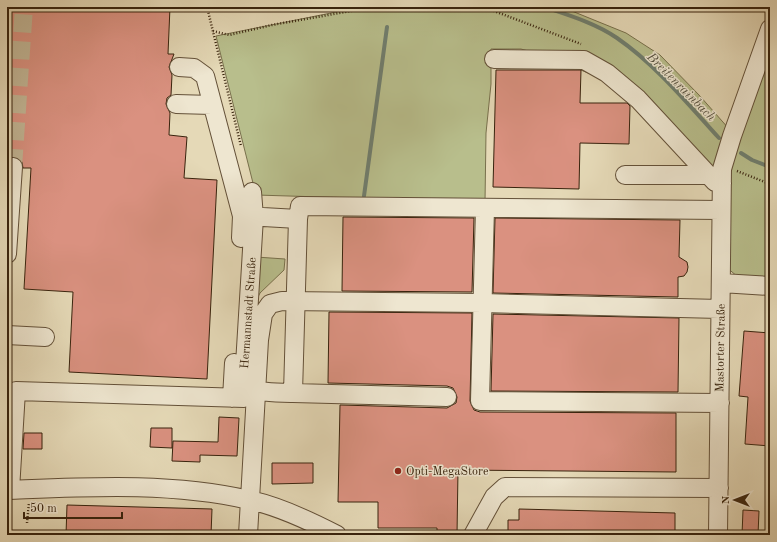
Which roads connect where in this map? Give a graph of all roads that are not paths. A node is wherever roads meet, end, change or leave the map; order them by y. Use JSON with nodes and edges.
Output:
{"nodes":[{"id":1,"x":770,"y":29,"type":"edge"},
{"id":2,"x":494,"y":59,"type":"dead end"},
{"id":3,"x":179,"y":67,"type":"dead end"},
{"id":4,"x":176,"y":104,"type":"dead end"},
{"id":5,"x":212,"y":106,"type":"junction"},
{"id":6,"x":13,"y":167,"type":"tunnel mouth"},
{"id":7,"x":625,"y":175,"type":"dead end"},
{"id":8,"x":715,"y":179,"type":"junction"},
{"id":9,"x":252,"y":192,"type":"dead end"},
{"id":10,"x":486,"y":208,"type":"junction"},
{"id":11,"x":721,"y":210,"type":"junction"},
{"id":12,"x":248,"y":217,"type":"junction"},
{"id":13,"x":298,"y":218,"type":"junction"},
{"id":14,"x":7,"y":254,"type":"edge"},
{"id":15,"x":721,"y":282,"type":"junction"},
{"id":16,"x":770,"y":286,"type":"edge"},
{"id":17,"x":296,"y":302,"type":"junction"},
{"id":18,"x":483,"y":303,"type":"junction"},
{"id":19,"x":720,"y":309,"type":"junction"},
{"id":20,"x":7,"y":335,"type":"edge"},
{"id":21,"x":45,"y":337,"type":"dead end"},
{"id":22,"x":293,"y":393,"type":"junction"},
{"id":23,"x":255,"y":394,"type":"junction"},
{"id":24,"x":447,"y":397,"type":"dead end"},
{"id":25,"x":232,"y":398,"type":"junction"},
{"id":26,"x":720,"y":403,"type":"junction"},
{"id":27,"x":718,"y":488,"type":"junction"},
{"id":28,"x":9,"y":490,"type":"edge"},
{"id":29,"x":250,"y":500,"type":"junction"},
{"id":30,"x":248,"y":535,"type":"edge"},
{"id":31,"x":337,"y":535,"type":"edge"},
{"id":32,"x":473,"y":535,"type":"edge"},
{"id":33,"x":718,"y":535,"type":"edge"}],
"edges":[{"from":1,"to":8,"type":"street","name":"Mastorter Straße"},
{"from":2,"to":8,"type":"street"},
{"from":3,"to":5,"type":"street"},
{"from":4,"to":5,"type":"street"},
{"from":5,"to":12,"type":"street"},
{"from":6,"to":14,"type":"street"},
{"from":7,"to":8,"type":"street"},
{"from":8,"to":11,"type":"street","name":"Mastorter Straße"},
{"from":9,"to":12,"type":"street","name":"Hermannstadt Straße"},
{"from":10,"to":11,"type":"street"},
{"from":10,"to":13,"type":"street"},
{"from":10,"to":18,"type":"street"},
{"from":11,"to":15,"type":"street","name":"Mastorter Straße"},
{"from":12,"to":13,"type":"street"},
{"from":12,"to":23,"type":"street","name":"Hermannstadt Straße"},
{"from":12,"to":25,"type":"street"},
{"from":13,"to":17,"type":"street"},
{"from":15,"to":16,"type":"street"},
{"from":15,"to":19,"type":"street","name":"Mastorter Straße"},
{"from":17,"to":18,"type":"street"},
{"from":17,"to":22,"type":"street"},
{"from":17,"to":23,"type":"street"},
{"from":18,"to":19,"type":"street"},
{"from":18,"to":26,"type":"street"},
{"from":19,"to":26,"type":"street","name":"Mastorter Straße"},
{"from":20,"to":21,"type":"street"},
{"from":22,"to":23,"type":"street"},
{"from":22,"to":24,"type":"street"},
{"from":23,"to":25,"type":"street"},
{"from":23,"to":29,"type":"street"},
{"from":25,"to":28,"type":"street"},
{"from":26,"to":27,"type":"street","name":"Mastorter Straße"},
{"from":27,"to":32,"type":"street"},
{"from":27,"to":33,"type":"street","name":"Mastorter Straße"},
{"from":28,"to":29,"type":"street"},
{"from":29,"to":30,"type":"street"},
{"from":29,"to":31,"type":"street"}]}
